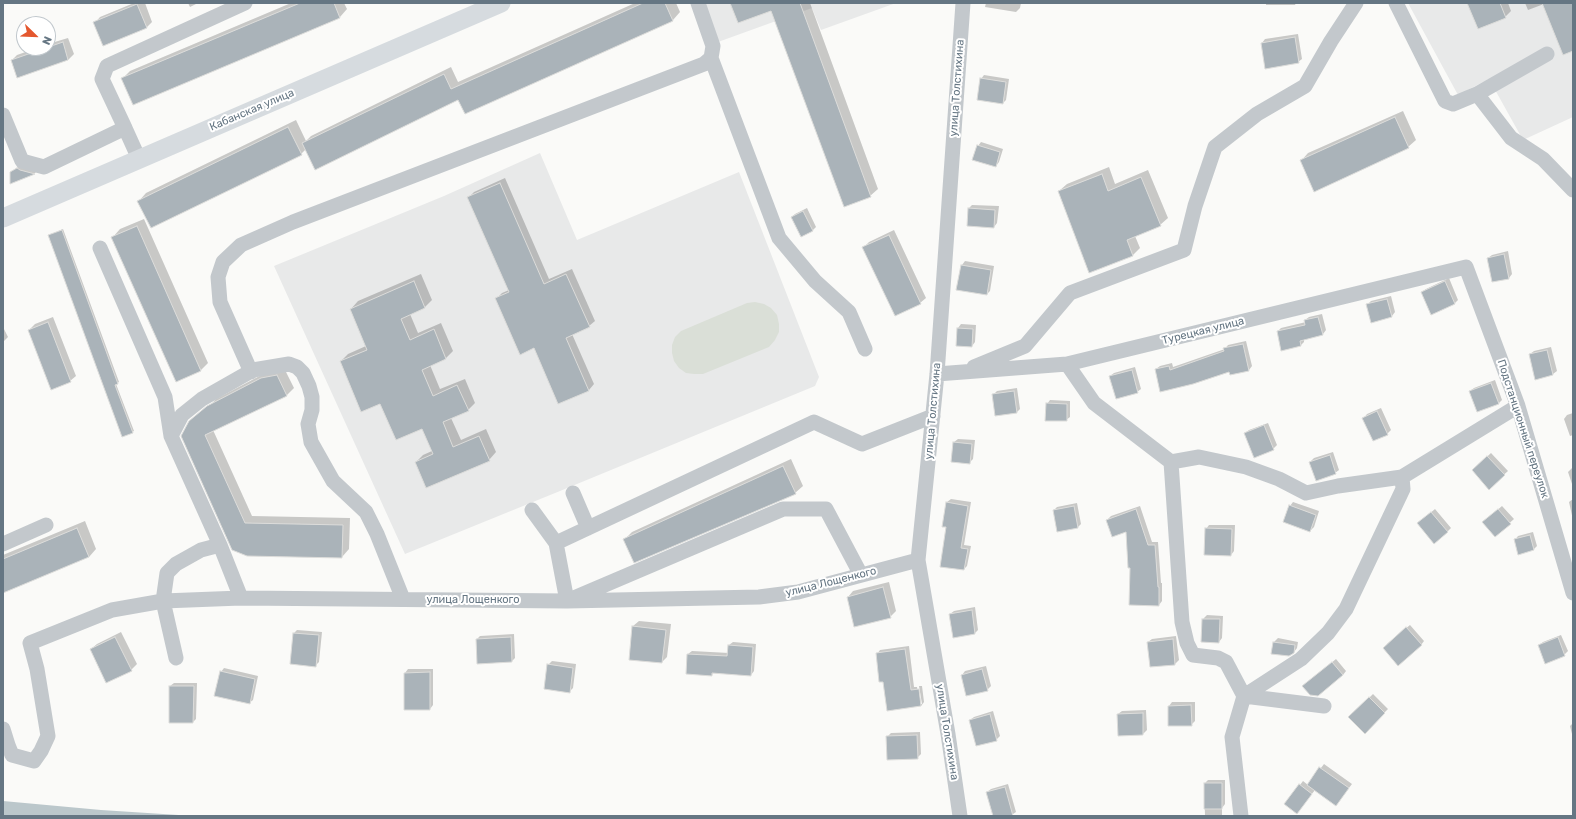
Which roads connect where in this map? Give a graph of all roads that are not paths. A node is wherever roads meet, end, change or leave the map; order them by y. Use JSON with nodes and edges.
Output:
{"nodes":[{"id":1,"x":245,"y":3,"type":"edge"},
{"id":2,"x":501,"y":3,"type":"edge"},
{"id":3,"x":698,"y":3,"type":"edge"},
{"id":4,"x":962,"y":3,"type":"edge"},
{"id":5,"x":1356,"y":3,"type":"edge"},
{"id":6,"x":1396,"y":3,"type":"edge"},
{"id":7,"x":1547,"y":54,"type":"dead end"},
{"id":8,"x":711,"y":58,"type":"junction"},
{"id":9,"x":1477,"y":94,"type":"junction"},
{"id":10,"x":3,"y":115,"type":"edge"},
{"id":11,"x":125,"y":128,"type":"junction"},
{"id":12,"x":139,"y":159,"type":"junction"},
{"id":13,"x":1573,"y":190,"type":"edge"},
{"id":14,"x":3,"y":218,"type":"edge"},
{"id":15,"x":100,"y":248,"type":"dead end"},
{"id":16,"x":1466,"y":267,"type":"joint"},
{"id":17,"x":865,"y":349,"type":"dead end"},
{"id":18,"x":1067,"y":364,"type":"junction"},
{"id":19,"x":250,"y":372,"type":"junction"},
{"id":20,"x":962,"y":372,"type":"junction"},
{"id":21,"x":937,"y":374,"type":"junction"},
{"id":22,"x":1518,"y":406,"type":"junction"},
{"id":23,"x":933,"y":416,"type":"junction"},
{"id":24,"x":171,"y":436,"type":"junction"},
{"id":25,"x":1171,"y":462,"type":"junction"},
{"id":26,"x":1402,"y":477,"type":"junction"},
{"id":27,"x":573,"y":493,"type":"dead end"},
{"id":28,"x":532,"y":510,"type":"dead end"},
{"id":29,"x":46,"y":525,"type":"dead end"},
{"id":30,"x":588,"y":528,"type":"junction"},
{"id":31,"x":556,"y":543,"type":"junction"},
{"id":32,"x":3,"y":544,"type":"edge"},
{"id":33,"x":220,"y":545,"type":"junction"},
{"id":34,"x":918,"y":560,"type":"junction"},
{"id":35,"x":862,"y":574,"type":"junction"},
{"id":36,"x":1573,"y":593,"type":"edge"},
{"id":37,"x":241,"y":598,"type":"junction"},
{"id":38,"x":403,"y":599,"type":"junction"},
{"id":39,"x":567,"y":600,"type":"junction"},
{"id":40,"x":163,"y":601,"type":"junction"},
{"id":41,"x":176,"y":658,"type":"dead end"},
{"id":42,"x":1244,"y":696,"type":"junction"},
{"id":43,"x":1324,"y":706,"type":"dead end"},
{"id":44,"x":3,"y":729,"type":"edge"},
{"id":45,"x":960,"y":816,"type":"edge"},
{"id":46,"x":1241,"y":816,"type":"edge"}],
"edges":[{"from":1,"to":11,"type":"street"},
{"from":2,"to":12,"type":"main road","name":"Кабанская улица"},
{"from":3,"to":8,"type":"street"},
{"from":4,"to":21,"type":"street","name":"улица Толстихина"},
{"from":5,"to":20,"type":"street"},
{"from":6,"to":9,"type":"street"},
{"from":7,"to":9,"type":"street"},
{"from":8,"to":17,"type":"street"},
{"from":8,"to":19,"type":"street"},
{"from":9,"to":13,"type":"street"},
{"from":10,"to":11,"type":"street"},
{"from":11,"to":12,"type":"street"},
{"from":12,"to":14,"type":"main road","name":"Кабанская улица"},
{"from":15,"to":24,"type":"street"},
{"from":16,"to":18,"type":"street","name":"Турецкая улица"},
{"from":16,"to":22,"type":"street","name":"Подстанционный переулок"},
{"from":18,"to":20,"type":"street","name":"Турецкая улица"},
{"from":18,"to":25,"type":"street"},
{"from":19,"to":24,"type":"street"},
{"from":19,"to":38,"type":"street"},
{"from":20,"to":21,"type":"street","name":"Турецкая улица"},
{"from":21,"to":23,"type":"street","name":"улица Толстихина"},
{"from":22,"to":26,"type":"street"},
{"from":22,"to":36,"type":"street","name":"Подстанционный переулок"},
{"from":23,"to":30,"type":"street"},
{"from":23,"to":34,"type":"street","name":"улица Толстихина"},
{"from":24,"to":33,"type":"street"},
{"from":25,"to":26,"type":"street"},
{"from":25,"to":42,"type":"street"},
{"from":26,"to":42,"type":"street"},
{"from":27,"to":30,"type":"street"},
{"from":28,"to":31,"type":"street"},
{"from":29,"to":32,"type":"street"},
{"from":30,"to":31,"type":"street"},
{"from":31,"to":39,"type":"street"},
{"from":33,"to":37,"type":"street"},
{"from":33,"to":40,"type":"street"},
{"from":34,"to":35,"type":"street","name":"улица Лощенкого"},
{"from":34,"to":45,"type":"street","name":"улица Толстихина"},
{"from":35,"to":39,"type":"street","name":"улица Лощенкого"},
{"from":35,"to":39,"type":"street"},
{"from":37,"to":38,"type":"street","name":"улица Лощенкого"},
{"from":37,"to":40,"type":"street","name":"улица Лощенкого"},
{"from":38,"to":39,"type":"street","name":"улица Лощенкого"},
{"from":40,"to":41,"type":"street"},
{"from":40,"to":44,"type":"street","name":"улица Лощенкого"},
{"from":42,"to":43,"type":"street"},
{"from":42,"to":46,"type":"street"}]}
